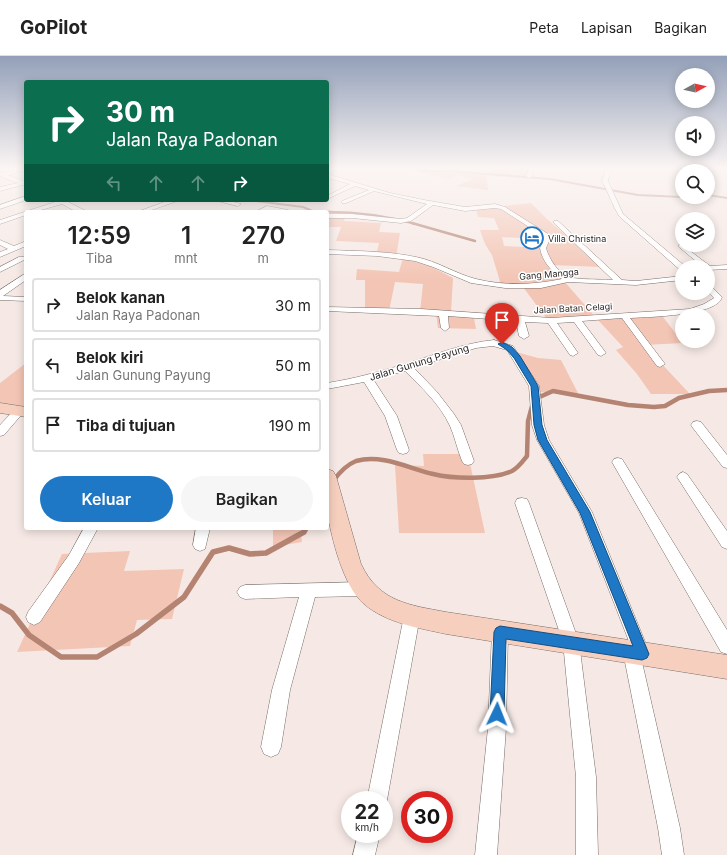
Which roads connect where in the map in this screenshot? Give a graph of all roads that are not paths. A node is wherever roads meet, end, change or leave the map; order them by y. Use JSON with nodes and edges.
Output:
{"nodes":[{"id":1,"x":48,"y":205,"type":"edge"},
{"id":2,"x":69,"y":205,"type":"edge"},
{"id":3,"x":159,"y":205,"type":"edge"},
{"id":4,"x":431,"y":205,"type":"edge"},
{"id":5,"x":441,"y":205,"type":"edge"},
{"id":6,"x":615,"y":205,"type":"edge"},
{"id":7,"x":33,"y":210,"type":"edge"},
{"id":8,"x":78,"y":210,"type":"edge"},
{"id":9,"x":146,"y":210,"type":"edge"},
{"id":10,"x":264,"y":210,"type":"edge"},
{"id":11,"x":278,"y":210,"type":"edge"},
{"id":12,"x":24,"y":213,"type":"edge"},
{"id":13,"x":18,"y":215,"type":"junction"},
{"id":14,"x":329,"y":216,"type":"edge"},
{"id":15,"x":24,"y":217,"type":"edge"},
{"id":16,"x":0,"y":222,"type":"edge"},
{"id":17,"x":556,"y":222,"type":"dead end"},
{"id":18,"x":0,"y":242,"type":"edge"},
{"id":19,"x":24,"y":244,"type":"edge"},
{"id":20,"x":15,"y":249,"type":"junction"},
{"id":21,"x":329,"y":252,"type":"edge"},
{"id":22,"x":688,"y":252,"type":"edge"},
{"id":23,"x":0,"y":255,"type":"edge"},
{"id":24,"x":22,"y":259,"type":"dead end"},
{"id":25,"x":698,"y":260,"type":"edge"},
{"id":26,"x":675,"y":261,"type":"edge"},
{"id":27,"x":727,"y":267,"type":"edge"},
{"id":28,"x":715,"y":268,"type":"edge"},
{"id":29,"x":0,"y":270,"type":"edge"},
{"id":30,"x":24,"y":278,"type":"edge"},
{"id":31,"x":675,"y":279,"type":"edge"},
{"id":32,"x":568,"y":280,"type":"junction"},
{"id":33,"x":620,"y":282,"type":"junction"},
{"id":34,"x":0,"y":294,"type":"edge"},
{"id":35,"x":723,"y":297,"type":"edge"},
{"id":36,"x":0,"y":298,"type":"edge"},
{"id":37,"x":24,"y":299,"type":"edge"},
{"id":38,"x":329,"y":309,"type":"edge"},
{"id":39,"x":443,"y":314,"type":"junction"},
{"id":40,"x":624,"y":316,"type":"junction"},
{"id":41,"x":520,"y":319,"type":"junction"},
{"id":42,"x":576,"y":320,"type":"junction"},
{"id":43,"x":551,"y":321,"type":"junction"},
{"id":44,"x":444,"y":328,"type":"dead end"},
{"id":45,"x":524,"y":336,"type":"dead end"},
{"id":46,"x":573,"y":353,"type":"dead end"},
{"id":47,"x":601,"y":353,"type":"dead end"},
{"id":48,"x":660,"y":364,"type":"dead end"},
{"id":49,"x":408,"y":367,"type":"junction"},
{"id":50,"x":367,"y":378,"type":"junction"},
{"id":51,"x":329,"y":386,"type":"edge"},
{"id":52,"x":0,"y":408,"type":"edge"},
{"id":53,"x":23,"y":412,"type":"edge"},
{"id":54,"x":697,"y":425,"type":"dead end"},
{"id":55,"x":0,"y":432,"type":"edge"},
{"id":56,"x":403,"y":450,"type":"dead end"},
{"id":57,"x":468,"y":461,"type":"dead end"},
{"id":58,"x":618,"y":462,"type":"dead end"},
{"id":59,"x":727,"y":464,"type":"edge"},
{"id":60,"x":682,"y":477,"type":"dead end"},
{"id":61,"x":330,"y":485,"type":"edge"},
{"id":62,"x":522,"y":503,"type":"dead end"},
{"id":63,"x":90,"y":530,"type":"edge"},
{"id":64,"x":203,"y":530,"type":"edge"},
{"id":65,"x":727,"y":543,"type":"edge"},
{"id":66,"x":200,"y":545,"type":"dead end"},
{"id":67,"x":364,"y":589,"type":"junction"},
{"id":68,"x":309,"y":590,"type":"junction"},
{"id":69,"x":245,"y":592,"type":"dead end"},
{"id":70,"x":412,"y":616,"type":"junction"},
{"id":71,"x":34,"y":617,"type":"dead end"},
{"id":72,"x":500,"y":632,"type":"junction"},
{"id":73,"x":570,"y":642,"type":"junction"},
{"id":74,"x":727,"y":646,"type":"edge"},
{"id":75,"x":636,"y":653,"type":"junction"},
{"id":76,"x":727,"y":667,"type":"edge"},
{"id":77,"x":271,"y":747,"type":"dead end"},
{"id":78,"x":379,"y":791,"type":"edge"},
{"id":79,"x":367,"y":843,"type":"edge"},
{"id":80,"x":364,"y":855,"type":"edge"},
{"id":81,"x":486,"y":855,"type":"edge"},
{"id":82,"x":587,"y":855,"type":"edge"},
{"id":83,"x":672,"y":855,"type":"edge"}],
"edges":[{"from":1,"to":7,"type":"street"},
{"from":2,"to":8,"type":"street"},
{"from":3,"to":9,"type":"street"},
{"from":4,"to":14,"type":"street"},
{"from":5,"to":32,"type":"street"},
{"from":6,"to":26,"type":"street"},
{"from":10,"to":11,"type":"street"},
{"from":12,"to":13,"type":"street"},
{"from":13,"to":15,"type":"street"},
{"from":13,"to":16,"type":"street"},
{"from":17,"to":33,"type":"street"},
{"from":18,"to":20,"type":"street"},
{"from":19,"to":20,"type":"street"},
{"from":20,"to":23,"type":"street"},
{"from":21,"to":32,"type":"street","name":"Gang Mangga"},
{"from":22,"to":25,"type":"street"},
{"from":24,"to":29,"type":"street"},
{"from":27,"to":28,"type":"street"},
{"from":30,"to":34,"type":"street"},
{"from":31,"to":33,"type":"street","name":"Gang Mangga"},
{"from":32,"to":33,"type":"street","name":"Gang Mangga"},
{"from":35,"to":40,"type":"street","name":"Jalan Batan Celagi"},
{"from":36,"to":37,"type":"street"},
{"from":38,"to":39,"type":"street","name":"Jalan Batan Celagi"},
{"from":39,"to":41,"type":"street","name":"Jalan Batan Celagi"},
{"from":39,"to":44,"type":"street"},
{"from":40,"to":42,"type":"street","name":"Jalan Batan Celagi"},
{"from":40,"to":48,"type":"street"},
{"from":41,"to":43,"type":"street","name":"Jalan Batan Celagi"},
{"from":41,"to":45,"type":"street"},
{"from":42,"to":43,"type":"street","name":"Jalan Batan Celagi"},
{"from":42,"to":47,"type":"street"},
{"from":43,"to":46,"type":"street"},
{"from":49,"to":50,"type":"street","name":"Jalan Gunung Payung"},
{"from":49,"to":57,"type":"street"},
{"from":49,"to":75,"type":"street","name":"Jalan Gunung Payung"},
{"from":50,"to":51,"type":"street","name":"Jalan Gunung Payung"},
{"from":50,"to":56,"type":"street"},
{"from":52,"to":53,"type":"main road"},
{"from":53,"to":55,"type":"street"},
{"from":54,"to":59,"type":"street"},
{"from":58,"to":74,"type":"street"},
{"from":60,"to":65,"type":"street"},
{"from":61,"to":67,"type":"main road"},
{"from":62,"to":73,"type":"street"},
{"from":63,"to":71,"type":"street"},
{"from":64,"to":66,"type":"street"},
{"from":67,"to":68,"type":"street"},
{"from":67,"to":70,"type":"main road"},
{"from":68,"to":69,"type":"street"},
{"from":68,"to":77,"type":"street"},
{"from":70,"to":72,"type":"main road"},
{"from":70,"to":78,"type":"street"},
{"from":72,"to":73,"type":"main road"},
{"from":72,"to":81,"type":"street"},
{"from":73,"to":75,"type":"main road"},
{"from":73,"to":82,"type":"street"},
{"from":75,"to":76,"type":"main road"},
{"from":75,"to":83,"type":"street","name":"Jalan Gunung Payung"},
{"from":79,"to":80,"type":"street"}]}
